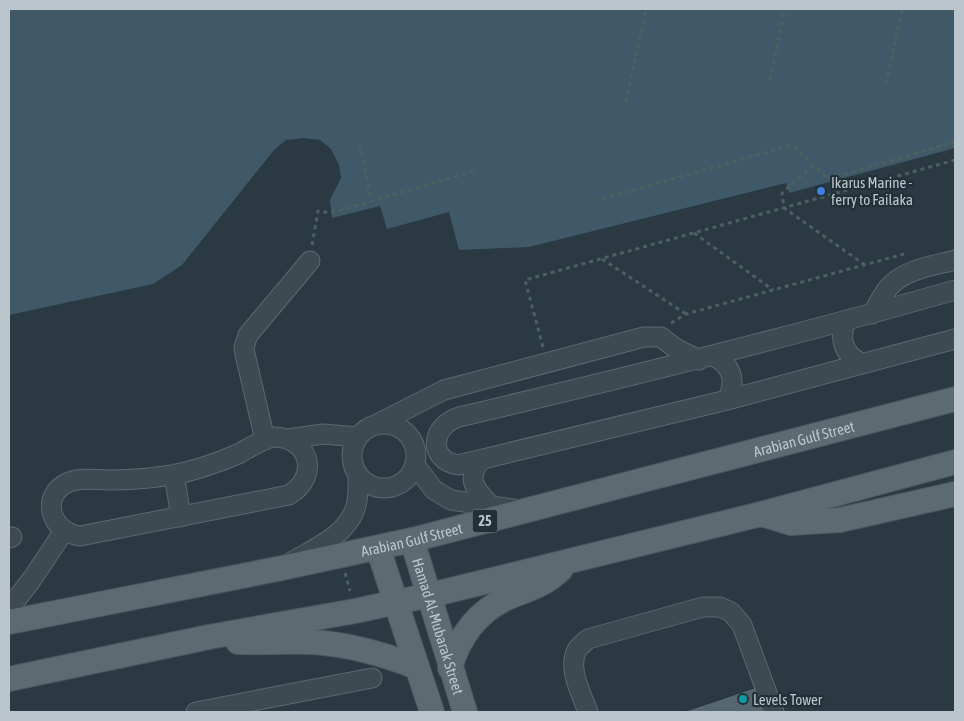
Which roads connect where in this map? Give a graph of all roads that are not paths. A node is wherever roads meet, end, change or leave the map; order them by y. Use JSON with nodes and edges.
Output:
{"nodes":[{"id":1,"x":955,"y":260,"type":"edge"},
{"id":2,"x":310,"y":261,"type":"road end"},
{"id":3,"x":955,"y":290,"type":"edge"},
{"id":4,"x":872,"y":314,"type":"junction"},
{"id":5,"x":847,"y":320,"type":"junction"},
{"id":6,"x":955,"y":338,"type":"edge"},
{"id":7,"x":706,"y":358,"type":"junction"},
{"id":8,"x":860,"y":363,"type":"junction"},
{"id":9,"x":955,"y":399,"type":"edge"},
{"id":10,"x":727,"y":400,"type":"junction"},
{"id":11,"x":375,"y":425,"type":"junction"},
{"id":12,"x":358,"y":437,"type":"junction"},
{"id":13,"x":288,"y":439,"type":"junction"},
{"id":14,"x":264,"y":440,"type":"junction"},
{"id":15,"x":480,"y":461,"type":"junction"},
{"id":16,"x":955,"y":462,"type":"edge"},
{"id":17,"x":414,"y":465,"type":"junction"},
{"id":18,"x":174,"y":474,"type":"junction"},
{"id":19,"x":358,"y":474,"type":"junction"},
{"id":20,"x":955,"y":494,"type":"edge"},
{"id":21,"x":491,"y":506,"type":"junction"},
{"id":22,"x":527,"y":510,"type":"junction"},
{"id":23,"x":761,"y":514,"type":"junction"},
{"id":24,"x":181,"y":517,"type":"junction"},
{"id":25,"x":64,"y":531,"type":"junction"},
{"id":26,"x":412,"y":540,"type":"junction"},
{"id":27,"x":378,"y":548,"type":"junction"},
{"id":28,"x":568,"y":562,"type":"junction"},
{"id":29,"x":282,"y":568,"type":"junction"},
{"id":30,"x":429,"y":596,"type":"junction"},
{"id":31,"x":396,"y":602,"type":"junction"},
{"id":32,"x":9,"y":609,"type":"edge"},
{"id":33,"x":9,"y":622,"type":"edge"},
{"id":34,"x":209,"y":637,"type":"junction"},
{"id":35,"x":416,"y":667,"type":"junction"},
{"id":36,"x":450,"y":668,"type":"junction"},
{"id":37,"x":372,"y":678,"type":"dead end"},
{"id":38,"x":9,"y":679,"type":"edge"},
{"id":39,"x":196,"y":712,"type":"edge"},
{"id":40,"x":432,"y":712,"type":"edge"},
{"id":41,"x":465,"y":712,"type":"edge"},
{"id":42,"x":588,"y":712,"type":"edge"},
{"id":43,"x":774,"y":712,"type":"edge"}],
"edges":[{"from":1,"to":4,"type":"street"},
{"from":2,"to":14,"type":"street"},
{"from":3,"to":4,"type":"street"},
{"from":4,"to":5,"type":"street"},
{"from":5,"to":7,"type":"street"},
{"from":5,"to":8,"type":"street"},
{"from":6,"to":8,"type":"street"},
{"from":7,"to":10,"type":"street"},
{"from":7,"to":11,"type":"street"},
{"from":7,"to":15,"type":"street"},
{"from":8,"to":10,"type":"street"},
{"from":9,"to":22,"type":"main road","name":"Arabian Gulf Street","number":"25"},
{"from":10,"to":15,"type":"street"},
{"from":11,"to":12,"type":"street"},
{"from":11,"to":17,"type":"street"},
{"from":12,"to":13,"type":"street"},
{"from":12,"to":19,"type":"street"},
{"from":13,"to":14,"type":"street"},
{"from":13,"to":24,"type":"street"},
{"from":14,"to":18,"type":"street"},
{"from":15,"to":21,"type":"street"},
{"from":16,"to":23,"type":"main road"},
{"from":17,"to":19,"type":"street"},
{"from":17,"to":21,"type":"street"},
{"from":18,"to":24,"type":"street"},
{"from":18,"to":25,"type":"street"},
{"from":19,"to":29,"type":"street"},
{"from":20,"to":23,"type":"main road"},
{"from":21,"to":22,"type":"street"},
{"from":22,"to":26,"type":"main road","name":"Arabian Gulf Street","number":"25"},
{"from":23,"to":28,"type":"main road"},
{"from":24,"to":25,"type":"street"},
{"from":25,"to":32,"type":"street"},
{"from":26,"to":27,"type":"main road","name":"Arabian Gulf Street","number":"25"},
{"from":26,"to":30,"type":"main road","name":"Hamad Al-Mubarak Street"},
{"from":27,"to":29,"type":"main road","name":"Arabian Gulf Street","number":"25"},
{"from":27,"to":31,"type":"main road"},
{"from":28,"to":30,"type":"main road"},
{"from":28,"to":36,"type":"main road"},
{"from":29,"to":33,"type":"main road","name":"Arabian Gulf Street","number":"25"},
{"from":30,"to":31,"type":"main road"},
{"from":30,"to":36,"type":"main road","name":"Hamad Al-Mubarak Street"},
{"from":31,"to":34,"type":"main road"},
{"from":31,"to":35,"type":"main road"},
{"from":34,"to":35,"type":"main road"},
{"from":34,"to":38,"type":"main road"},
{"from":35,"to":40,"type":"main road"},
{"from":36,"to":41,"type":"main road","name":"Hamad Al-Mubarak Street"},
{"from":37,"to":39,"type":"street"},
{"from":42,"to":43,"type":"street"}]}
